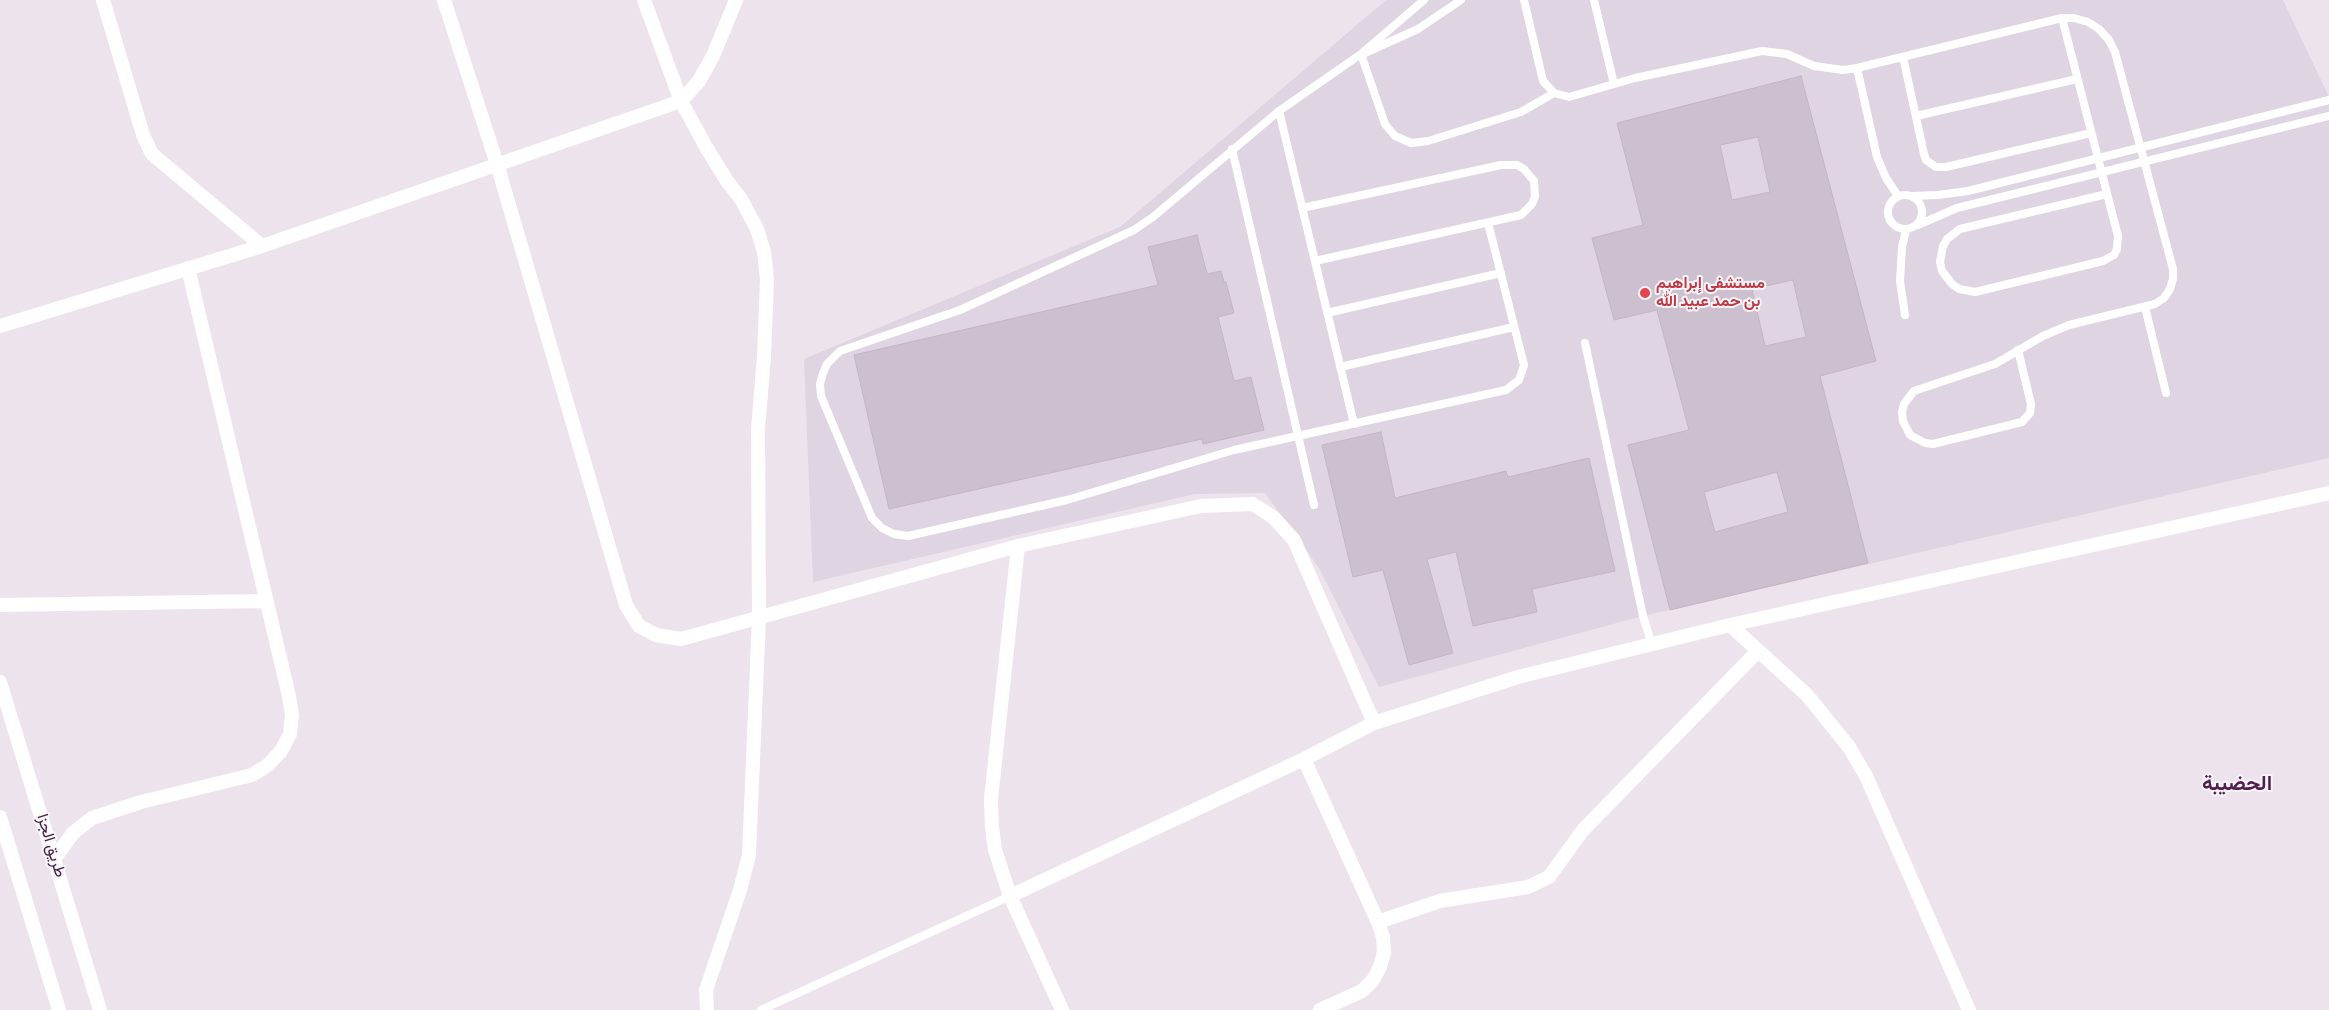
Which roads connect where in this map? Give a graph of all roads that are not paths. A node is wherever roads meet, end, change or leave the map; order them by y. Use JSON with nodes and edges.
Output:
{"nodes":[{"id":1,"x":103,"y":0,"type":"edge"},
{"id":2,"x":444,"y":0,"type":"edge"},
{"id":3,"x":644,"y":0,"type":"edge"},
{"id":4,"x":736,"y":0,"type":"edge"},
{"id":5,"x":1424,"y":0,"type":"edge"},
{"id":6,"x":1461,"y":0,"type":"edge"},
{"id":7,"x":1524,"y":0,"type":"edge"},
{"id":8,"x":1594,"y":0,"type":"edge"},
{"id":9,"x":2062,"y":18,"type":"junction"},
{"id":10,"x":1361,"y":54,"type":"junction"},
{"id":11,"x":1903,"y":57,"type":"junction"},
{"id":12,"x":1857,"y":68,"type":"junction"},
{"id":13,"x":2077,"y":79,"type":"junction"},
{"id":14,"x":1614,"y":84,"type":"junction"},
{"id":15,"x":1554,"y":93,"type":"junction"},
{"id":16,"x":2329,"y":100,"type":"edge"},
{"id":17,"x":681,"y":101,"type":"junction"},
{"id":18,"x":1279,"y":111,"type":"junction"},
{"id":19,"x":1916,"y":116,"type":"junction"},
{"id":20,"x":2329,"y":116,"type":"edge"},
{"id":21,"x":2091,"y":133,"type":"junction"},
{"id":22,"x":2140,"y":148,"type":"junction"},
{"id":23,"x":1232,"y":149,"type":"junction"},
{"id":24,"x":2098,"y":158,"type":"junction"},
{"id":25,"x":2144,"y":162,"type":"junction"},
{"id":26,"x":497,"y":164,"type":"junction"},
{"id":27,"x":2101,"y":173,"type":"junction"},
{"id":28,"x":2107,"y":194,"type":"junction"},
{"id":29,"x":1898,"y":196,"type":"junction"},
{"id":30,"x":1912,"y":196,"type":"junction"},
{"id":31,"x":1302,"y":208,"type":"junction"},
{"id":32,"x":1488,"y":223,"type":"junction"},
{"id":33,"x":1918,"y":225,"type":"junction"},
{"id":34,"x":1906,"y":230,"type":"junction"},
{"id":35,"x":262,"y":246,"type":"junction"},
{"id":36,"x":1315,"y":261,"type":"junction"},
{"id":37,"x":188,"y":268,"type":"junction"},
{"id":38,"x":1501,"y":273,"type":"junction"},
{"id":39,"x":2145,"y":307,"type":"junction"},
{"id":40,"x":1327,"y":313,"type":"junction"},
{"id":41,"x":1905,"y":315,"type":"dead end"},
{"id":42,"x":0,"y":326,"type":"edge"},
{"id":43,"x":1514,"y":327,"type":"junction"},
{"id":44,"x":1585,"y":343,"type":"dead end"},
{"id":45,"x":2018,"y":350,"type":"junction"},
{"id":46,"x":1340,"y":367,"type":"junction"},
{"id":47,"x":2166,"y":393,"type":"dead end"},
{"id":48,"x":1354,"y":424,"type":"junction"},
{"id":49,"x":1298,"y":436,"type":"junction"},
{"id":50,"x":2329,"y":493,"type":"edge"},
{"id":51,"x":1314,"y":504,"type":"dead end"},
{"id":52,"x":1018,"y":546,"type":"junction"},
{"id":53,"x":266,"y":601,"type":"junction"},
{"id":54,"x":0,"y":604,"type":"edge"},
{"id":55,"x":759,"y":617,"type":"junction"},
{"id":56,"x":1730,"y":625,"type":"junction"},
{"id":57,"x":1652,"y":644,"type":"junction"},
{"id":58,"x":1758,"y":651,"type":"junction"},
{"id":59,"x":0,"y":682,"type":"edge"},
{"id":60,"x":1374,"y":723,"type":"junction"},
{"id":61,"x":1304,"y":759,"type":"junction"},
{"id":62,"x":0,"y":817,"type":"edge"},
{"id":63,"x":54,"y":859,"type":"junction"},
{"id":64,"x":1010,"y":896,"type":"junction"},
{"id":65,"x":1378,"y":922,"type":"junction"},
{"id":66,"x":59,"y":1010,"type":"edge"},
{"id":67,"x":100,"y":1010,"type":"edge"},
{"id":68,"x":707,"y":1010,"type":"edge"},
{"id":69,"x":761,"y":1010,"type":"edge"},
{"id":70,"x":1062,"y":1010,"type":"edge"},
{"id":71,"x":1320,"y":1010,"type":"edge"},
{"id":72,"x":1969,"y":1010,"type":"edge"}],
"edges":[{"from":1,"to":35,"type":"street"},
{"from":2,"to":26,"type":"street"},
{"from":3,"to":17,"type":"street"},
{"from":4,"to":17,"type":"street"},
{"from":5,"to":10,"type":"lane"},
{"from":6,"to":10,"type":"lane"},
{"from":7,"to":15,"type":"lane"},
{"from":8,"to":14,"type":"lane"},
{"from":9,"to":11,"type":"lane"},
{"from":9,"to":13,"type":"lane"},
{"from":9,"to":22,"type":"lane"},
{"from":10,"to":15,"type":"lane"},
{"from":10,"to":18,"type":"lane"},
{"from":11,"to":12,"type":"lane"},
{"from":11,"to":19,"type":"lane"},
{"from":12,"to":14,"type":"lane"},
{"from":12,"to":29,"type":"lane"},
{"from":13,"to":19,"type":"lane"},
{"from":13,"to":21,"type":"lane"},
{"from":14,"to":15,"type":"lane"},
{"from":16,"to":22,"type":"lane"},
{"from":17,"to":26,"type":"street"},
{"from":17,"to":55,"type":"street"},
{"from":18,"to":23,"type":"lane"},
{"from":18,"to":31,"type":"lane"},
{"from":19,"to":21,"type":"lane"},
{"from":20,"to":25,"type":"lane"},
{"from":21,"to":24,"type":"lane"},
{"from":22,"to":24,"type":"lane"},
{"from":22,"to":25,"type":"lane"},
{"from":23,"to":49,"type":"lane"},
{"from":23,"to":49,"type":"lane"},
{"from":24,"to":27,"type":"lane"},
{"from":24,"to":30,"type":"lane"},
{"from":25,"to":27,"type":"lane"},
{"from":25,"to":39,"type":"lane"},
{"from":26,"to":35,"type":"street"},
{"from":26,"to":55,"type":"street"},
{"from":27,"to":28,"type":"lane"},
{"from":27,"to":33,"type":"lane"},
{"from":28,"to":28,"type":"lane"},
{"from":29,"to":30,"type":"lane"},
{"from":29,"to":34,"type":"lane"},
{"from":30,"to":33,"type":"lane"},
{"from":31,"to":32,"type":"lane"},
{"from":31,"to":36,"type":"lane"},
{"from":32,"to":36,"type":"lane"},
{"from":32,"to":38,"type":"lane"},
{"from":33,"to":34,"type":"lane"},
{"from":34,"to":41,"type":"lane"},
{"from":35,"to":37,"type":"street"},
{"from":36,"to":40,"type":"lane"},
{"from":37,"to":42,"type":"street"},
{"from":37,"to":53,"type":"street"},
{"from":38,"to":40,"type":"lane"},
{"from":38,"to":43,"type":"lane"},
{"from":39,"to":45,"type":"lane"},
{"from":39,"to":47,"type":"lane"},
{"from":40,"to":46,"type":"lane"},
{"from":43,"to":46,"type":"lane"},
{"from":43,"to":48,"type":"lane"},
{"from":44,"to":57,"type":"lane"},
{"from":45,"to":45,"type":"lane"},
{"from":46,"to":48,"type":"lane"},
{"from":48,"to":49,"type":"lane"},
{"from":49,"to":51,"type":"lane"},
{"from":50,"to":56,"type":"street"},
{"from":52,"to":55,"type":"street"},
{"from":52,"to":60,"type":"street"},
{"from":52,"to":64,"type":"street"},
{"from":53,"to":54,"type":"street"},
{"from":53,"to":63,"type":"street"},
{"from":55,"to":68,"type":"street"},
{"from":56,"to":57,"type":"street"},
{"from":56,"to":58,"type":"street"},
{"from":57,"to":60,"type":"street"},
{"from":58,"to":65,"type":"street"},
{"from":58,"to":72,"type":"street"},
{"from":59,"to":63,"type":"street","name":"طريق الجزا"},
{"from":60,"to":61,"type":"street"},
{"from":61,"to":64,"type":"street"},
{"from":61,"to":65,"type":"street"},
{"from":62,"to":66,"type":"street"},
{"from":63,"to":67,"type":"street","name":"طريق الجزا"},
{"from":64,"to":69,"type":"lane"},
{"from":64,"to":70,"type":"street"},
{"from":65,"to":71,"type":"street"}]}
